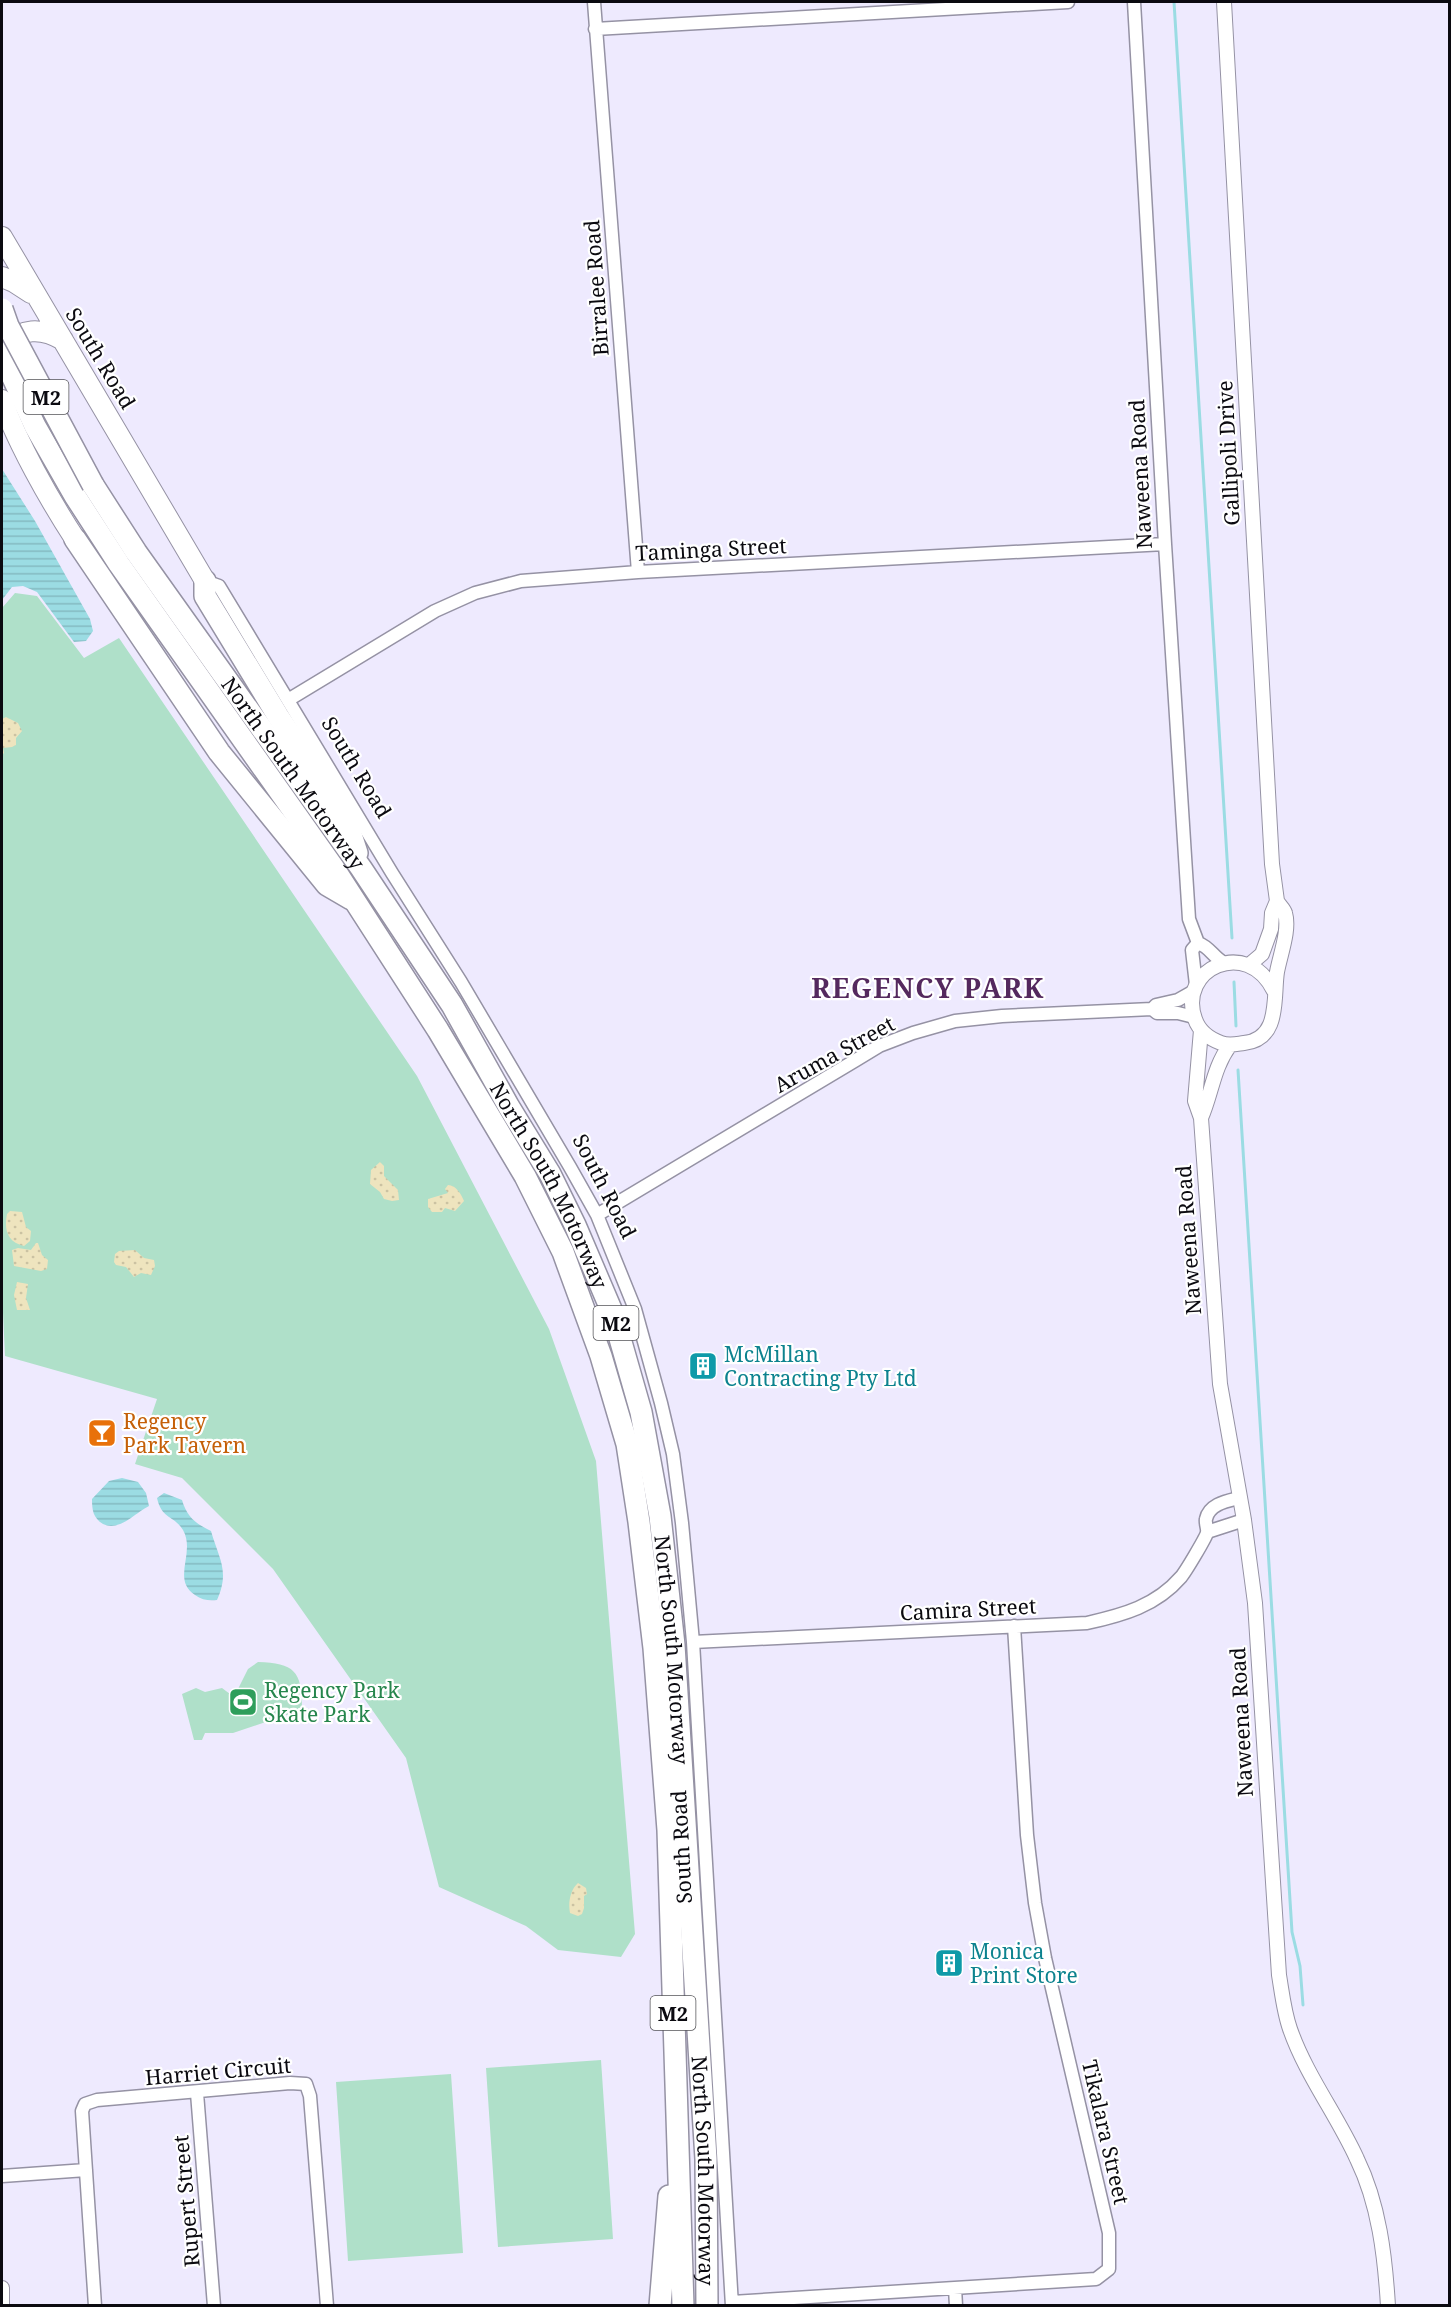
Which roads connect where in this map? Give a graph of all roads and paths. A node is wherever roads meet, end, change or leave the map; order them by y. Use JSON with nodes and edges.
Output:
{"nodes":[{"id":1,"x":594,"y":2,"type":"edge"},
{"id":2,"x":1068,"y":2,"type":"edge"},
{"id":3,"x":1134,"y":2,"type":"edge"},
{"id":4,"x":1224,"y":2,"type":"edge"},
{"id":5,"x":595,"y":29,"type":"junction"},
{"id":6,"x":2,"y":237,"type":"edge"},
{"id":7,"x":2,"y":277,"type":"edge"},
{"id":8,"x":2,"y":309,"type":"edge"},
{"id":9,"x":63,"y":340,"type":"junction"},
{"id":10,"x":2,"y":348,"type":"edge"},
{"id":11,"x":2,"y":354,"type":"edge"},
{"id":12,"x":3,"y":408,"type":"edge"},
{"id":13,"x":84,"y":491,"type":"junction"},
{"id":14,"x":75,"y":538,"type":"joint"},
{"id":15,"x":1165,"y":544,"type":"junction"},
{"id":16,"x":638,"y":572,"type":"junction"},
{"id":17,"x":205,"y":581,"type":"junction"},
{"id":18,"x":288,"y":700,"type":"junction"},
{"id":19,"x":361,"y":868,"type":"junction"},
{"id":20,"x":357,"y":902,"type":"junction"},
{"id":21,"x":1277,"y":902,"type":"junction"},
{"id":22,"x":1198,"y":943,"type":"junction"},
{"id":23,"x":1224,"y":963,"type":"junction"},
{"id":24,"x":1250,"y":965,"type":"junction"},
{"id":25,"x":1195,"y":988,"type":"junction"},
{"id":26,"x":1274,"y":992,"type":"junction"},
{"id":27,"x":1152,"y":1009,"type":"junction"},
{"id":28,"x":1194,"y":1017,"type":"junction"},
{"id":29,"x":1201,"y":1030,"type":"junction"},
{"id":30,"x":1230,"y":1045,"type":"junction"},
{"id":31,"x":1201,"y":1118,"type":"junction"},
{"id":32,"x":597,"y":1215,"type":"junction"},
{"id":33,"x":1239,"y":1498,"type":"junction"},
{"id":34,"x":1244,"y":1520,"type":"junction"},
{"id":35,"x":1207,"y":1532,"type":"junction"},
{"id":36,"x":1014,"y":1626,"type":"junction"},
{"id":37,"x":693,"y":1642,"type":"junction"},
{"id":38,"x":196,"y":2093,"type":"junction"},
{"id":39,"x":676,"y":2123,"type":"junction"},
{"id":40,"x":706,"y":2159,"type":"junction"},
{"id":41,"x":86,"y":2170,"type":"junction"},
{"id":42,"x":2,"y":2176,"type":"edge"},
{"id":43,"x":2,"y":2288,"type":"edge"},
{"id":44,"x":955,"y":2288,"type":"junction"},
{"id":45,"x":728,"y":2304,"type":"edge"},
{"id":46,"x":2,"y":2306,"type":"edge"},
{"id":47,"x":95,"y":2306,"type":"edge"},
{"id":48,"x":214,"y":2306,"type":"edge"},
{"id":49,"x":327,"y":2306,"type":"edge"},
{"id":50,"x":660,"y":2306,"type":"edge"},
{"id":51,"x":683,"y":2306,"type":"edge"},
{"id":52,"x":707,"y":2306,"type":"edge"},
{"id":53,"x":956,"y":2306,"type":"edge"},
{"id":54,"x":1388,"y":2306,"type":"edge"}],
"edges":[{"from":1,"to":5,"type":"street","name":"Birralee Road"},
{"from":2,"to":5,"type":"street"},
{"from":3,"to":15,"type":"street","name":"Naweena Road"},
{"from":4,"to":21,"type":"street","name":"Gallipoli Drive"},
{"from":5,"to":16,"type":"street","name":"Birralee Road"},
{"from":6,"to":9,"type":"highway","name":"South Road"},
{"from":7,"to":9,"type":"highway"},
{"from":8,"to":13,"type":"highway","name":"North South Motorway","number":"M2","bridge":true},
{"from":9,"to":10,"type":"highway"},
{"from":9,"to":17,"type":"highway","name":"South Road"},
{"from":11,"to":13,"type":"highway","name":"North South Motorway","number":"M2"},
{"from":12,"to":14,"type":"highway"},
{"from":13,"to":19,"type":"highway","name":"North South Motorway","number":"M2"},
{"from":13,"to":20,"type":"highway","name":"North South Motorway","number":"M2"},
{"from":14,"to":20,"type":"highway"},
{"from":15,"to":16,"type":"street","name":"Taminga Street"},
{"from":15,"to":22,"type":"street","name":"Naweena Road"},
{"from":16,"to":18,"type":"street","name":"Taminga Street"},
{"from":17,"to":18,"type":"street","name":"South Road"},
{"from":17,"to":19,"type":"highway"},
{"from":18,"to":32,"type":"street","name":"South Road"},
{"from":19,"to":40,"type":"highway","name":"North South Motorway","number":"M2"},
{"from":20,"to":39,"type":"highway","name":"North South Motorway","number":"M2"},
{"from":21,"to":24,"type":"street","name":"Gallipoli Drive"},
{"from":21,"to":26,"type":"street","name":"Gallipoli Drive"},
{"from":22,"to":23,"type":"street"},
{"from":22,"to":25,"type":"street","name":"Naweena Road"},
{"from":23,"to":24,"type":"street"},
{"from":23,"to":25,"type":"street"},
{"from":24,"to":26,"type":"street"},
{"from":25,"to":27,"type":"street","name":"Aruma Street"},
{"from":25,"to":28,"type":"street"},
{"from":26,"to":30,"type":"street"},
{"from":27,"to":28,"type":"street","name":"Aruma Street"},
{"from":27,"to":32,"type":"street","name":"Aruma Street"},
{"from":28,"to":29,"type":"street"},
{"from":29,"to":30,"type":"street"},
{"from":29,"to":31,"type":"street","name":"Naweena Road"},
{"from":30,"to":31,"type":"street","name":"Naweena Road"},
{"from":31,"to":33,"type":"street","name":"Naweena Road"},
{"from":32,"to":37,"type":"street","name":"South Road"},
{"from":33,"to":34,"type":"street","name":"Naweena Road"},
{"from":33,"to":35,"type":"street","name":"Camira Street"},
{"from":34,"to":35,"type":"street"},
{"from":34,"to":54,"type":"street","name":"Naweena Road"},
{"from":35,"to":36,"type":"street","name":"Camira Street"},
{"from":36,"to":37,"type":"street","name":"Camira Street"},
{"from":36,"to":44,"type":"street","name":"Tikalara Street"},
{"from":37,"to":45,"type":"street","name":"South Road"},
{"from":38,"to":41,"type":"street","name":"Harriet Circuit"},
{"from":38,"to":48,"type":"street","name":"Rupert Street"},
{"from":38,"to":49,"type":"street","name":"Harriet Circuit"},
{"from":39,"to":50,"type":"highway","number":"M2"},
{"from":39,"to":51,"type":"highway","name":"North South Motorway","number":"M2"},
{"from":40,"to":45,"type":"highway"},
{"from":40,"to":52,"type":"highway","name":"North South Motorway","number":"M2"},
{"from":41,"to":42,"type":"street"},
{"from":41,"to":47,"type":"street","name":"Harriet Circuit"},
{"from":43,"to":46,"type":"street"},
{"from":44,"to":45,"type":"street","name":"Tikalara Street"},
{"from":44,"to":53,"type":"street"}]}
